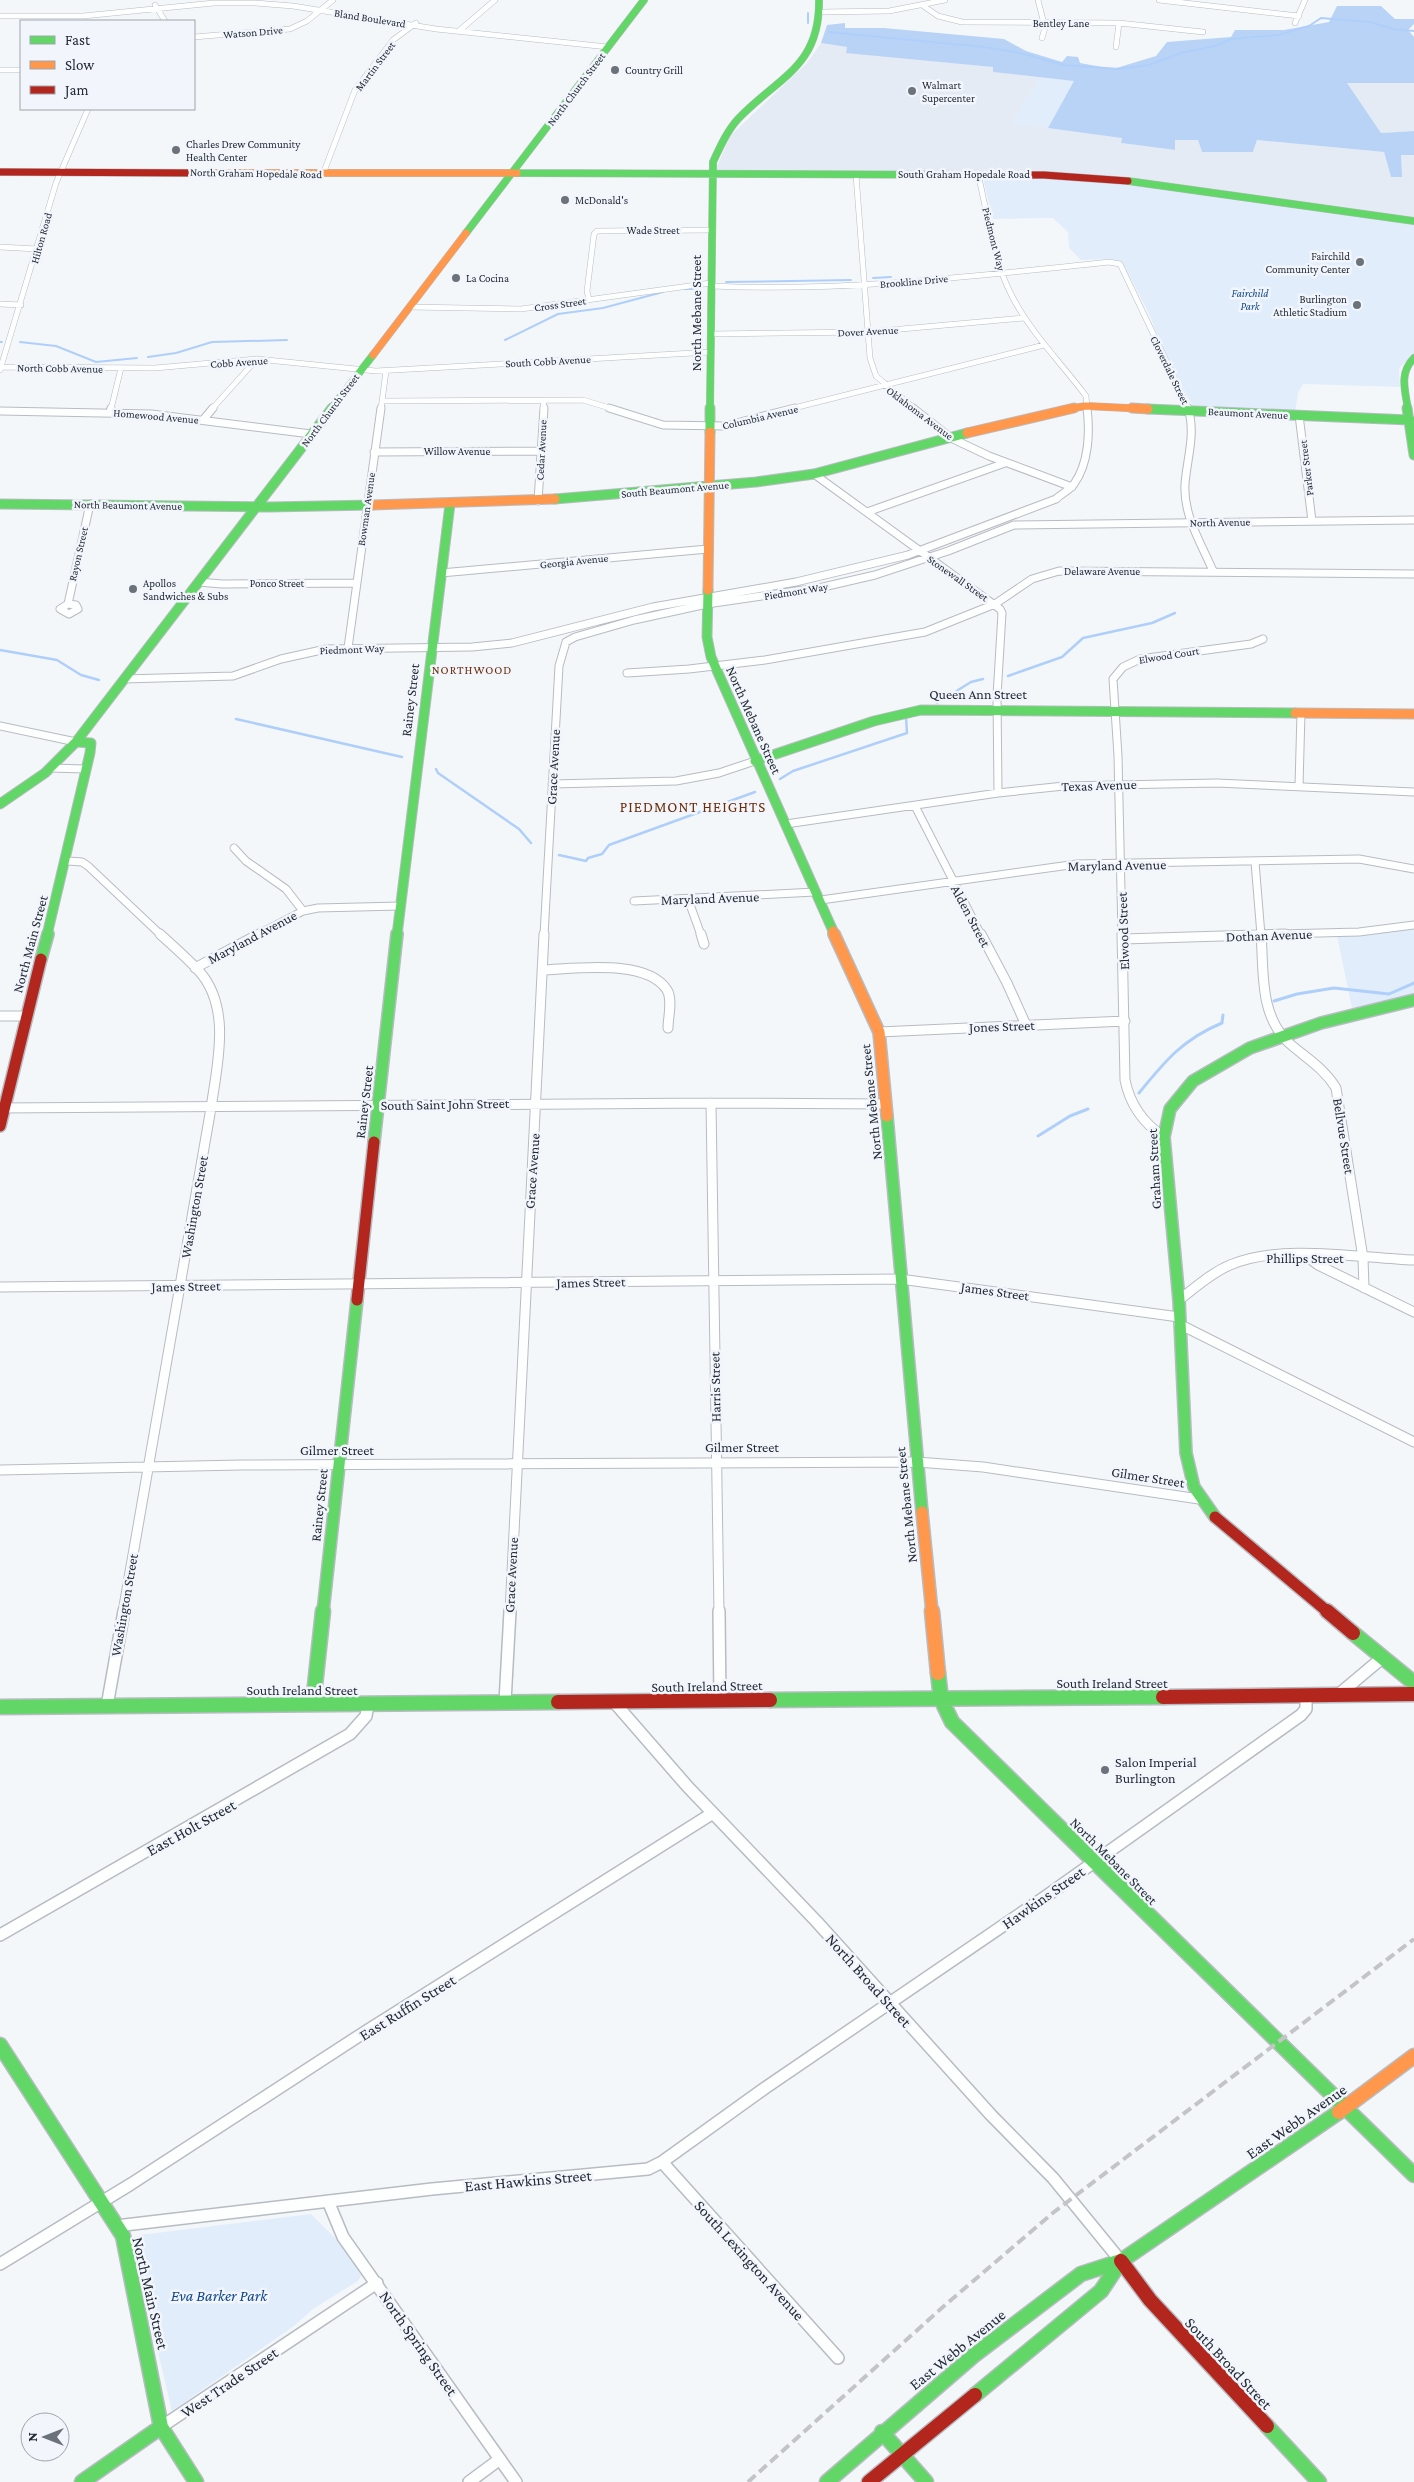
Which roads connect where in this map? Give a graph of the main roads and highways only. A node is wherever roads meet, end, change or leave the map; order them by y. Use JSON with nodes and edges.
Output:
{"nodes":[{"id":1,"x":644,"y":0,"type":"edge"},
{"id":2,"x":819,"y":0,"type":"edge"},
{"id":3,"x":0,"y":172,"type":"edge"},
{"id":4,"x":512,"y":173,"type":"junction"},
{"id":5,"x":713,"y":173,"type":"junction"},
{"id":6,"x":1414,"y":220,"type":"edge"},
{"id":7,"x":1414,"y":358,"type":"edge"},
{"id":8,"x":1086,"y":406,"type":"joint"},
{"id":9,"x":1410,"y":420,"type":"junction"},
{"id":10,"x":1414,"y":455,"type":"edge"},
{"id":11,"x":709,"y":486,"type":"junction"},
{"id":12,"x":0,"y":504,"type":"edge"},
{"id":13,"x":450,"y":504,"type":"junction"},
{"id":14,"x":255,"y":506,"type":"junction"},
{"id":15,"x":1414,"y":714,"type":"edge"},
{"id":16,"x":76,"y":742,"type":"junction"},
{"id":17,"x":755,"y":761,"type":"junction"},
{"id":18,"x":0,"y":804,"type":"edge"},
{"id":19,"x":1414,"y":1000,"type":"edge"},
{"id":20,"x":2,"y":1108,"type":"edge"},
{"id":21,"x":0,"y":1126,"type":"edge"},
{"id":22,"x":1199,"y":1499,"type":"joint"},
{"id":23,"x":1414,"y":1683,"type":"edge"},
{"id":24,"x":1414,"y":1694,"type":"edge"},
{"id":25,"x":940,"y":1698,"type":"junction"},
{"id":26,"x":313,"y":1704,"type":"junction"},
{"id":27,"x":0,"y":1708,"type":"edge"},
{"id":28,"x":0,"y":2045,"type":"edge"},
{"id":29,"x":1414,"y":2056,"type":"edge"},
{"id":30,"x":1344,"y":2108,"type":"junction"},
{"id":31,"x":1414,"y":2176,"type":"edge"},
{"id":32,"x":1120,"y":2261,"type":"junction"},
{"id":33,"x":161,"y":2426,"type":"junction"},
{"id":34,"x":882,"y":2432,"type":"junction"},
{"id":35,"x":902,"y":2453,"type":"junction"},
{"id":36,"x":82,"y":2482,"type":"edge"},
{"id":37,"x":196,"y":2482,"type":"edge"},
{"id":38,"x":827,"y":2482,"type":"edge"},
{"id":39,"x":869,"y":2482,"type":"edge"},
{"id":40,"x":926,"y":2482,"type":"edge"},
{"id":41,"x":1319,"y":2482,"type":"edge"}],
"edges":[{"from":1,"to":4,"type":"main road","name":"North Church Street"},
{"from":2,"to":5,"type":"main road","name":"North Mebane Street"},
{"from":3,"to":4,"type":"main road","name":"North Graham Hopedale Road"},
{"from":4,"to":5,"type":"main road","name":"South Graham Hopedale Road"},
{"from":4,"to":14,"type":"main road","name":"North Church Street"},
{"from":5,"to":6,"type":"main road","name":"South Graham Hopedale Road"},
{"from":5,"to":11,"type":"main road","name":"North Mebane Street"},
{"from":7,"to":9,"type":"main road"},
{"from":8,"to":9,"type":"main road","name":"Beaumont Avenue"},
{"from":8,"to":11,"type":"main road","name":"South Beaumont Avenue"},
{"from":9,"to":10,"type":"main road"},
{"from":11,"to":13,"type":"main road","name":"South Beaumont Avenue"},
{"from":11,"to":17,"type":"main road","name":"North Mebane Street"},
{"from":12,"to":14,"type":"main road","name":"North Beaumont Avenue"},
{"from":13,"to":14,"type":"main road","name":"South Beaumont Avenue"},
{"from":13,"to":26,"type":"main road","name":"Rainey Street"},
{"from":14,"to":16,"type":"main road","name":"North Church Street"},
{"from":15,"to":17,"type":"main road","name":"Queen Ann Street"},
{"from":16,"to":18,"type":"main road","name":"North Church Street"},
{"from":16,"to":20,"type":"main road","name":"North Main Street"},
{"from":17,"to":25,"type":"main road","name":"North Mebane Street"},
{"from":19,"to":22,"type":"main road","name":"Graham Street"},
{"from":20,"to":21,"type":"main road","name":"North Main Street"},
{"from":22,"to":23,"type":"main road","name":"Gilmer Street"},
{"from":24,"to":25,"type":"main road","name":"South Ireland Street"},
{"from":25,"to":26,"type":"main road","name":"South Ireland Street"},
{"from":25,"to":30,"type":"main road","name":"North Mebane Street"},
{"from":26,"to":27,"type":"main road","name":"South Ireland Street"},
{"from":28,"to":33,"type":"main road","name":"North Main Street"},
{"from":29,"to":30,"type":"main road","name":"East Webb Avenue"},
{"from":30,"to":31,"type":"main road","name":"North Mebane Street"},
{"from":30,"to":32,"type":"main road","name":"East Webb Avenue"},
{"from":32,"to":34,"type":"main road","name":"East Webb Avenue"},
{"from":32,"to":35,"type":"main road","name":"East Webb Avenue"},
{"from":32,"to":41,"type":"main road","name":"South Broad Street"},
{"from":33,"to":36,"type":"main road","name":"West Trade Street"},
{"from":33,"to":37,"type":"main road","name":"North Main Street"},
{"from":34,"to":35,"type":"main road"},
{"from":34,"to":38,"type":"main road","name":"East Webb Avenue"},
{"from":35,"to":39,"type":"main road","name":"East Webb Avenue"},
{"from":35,"to":40,"type":"main road"}]}
